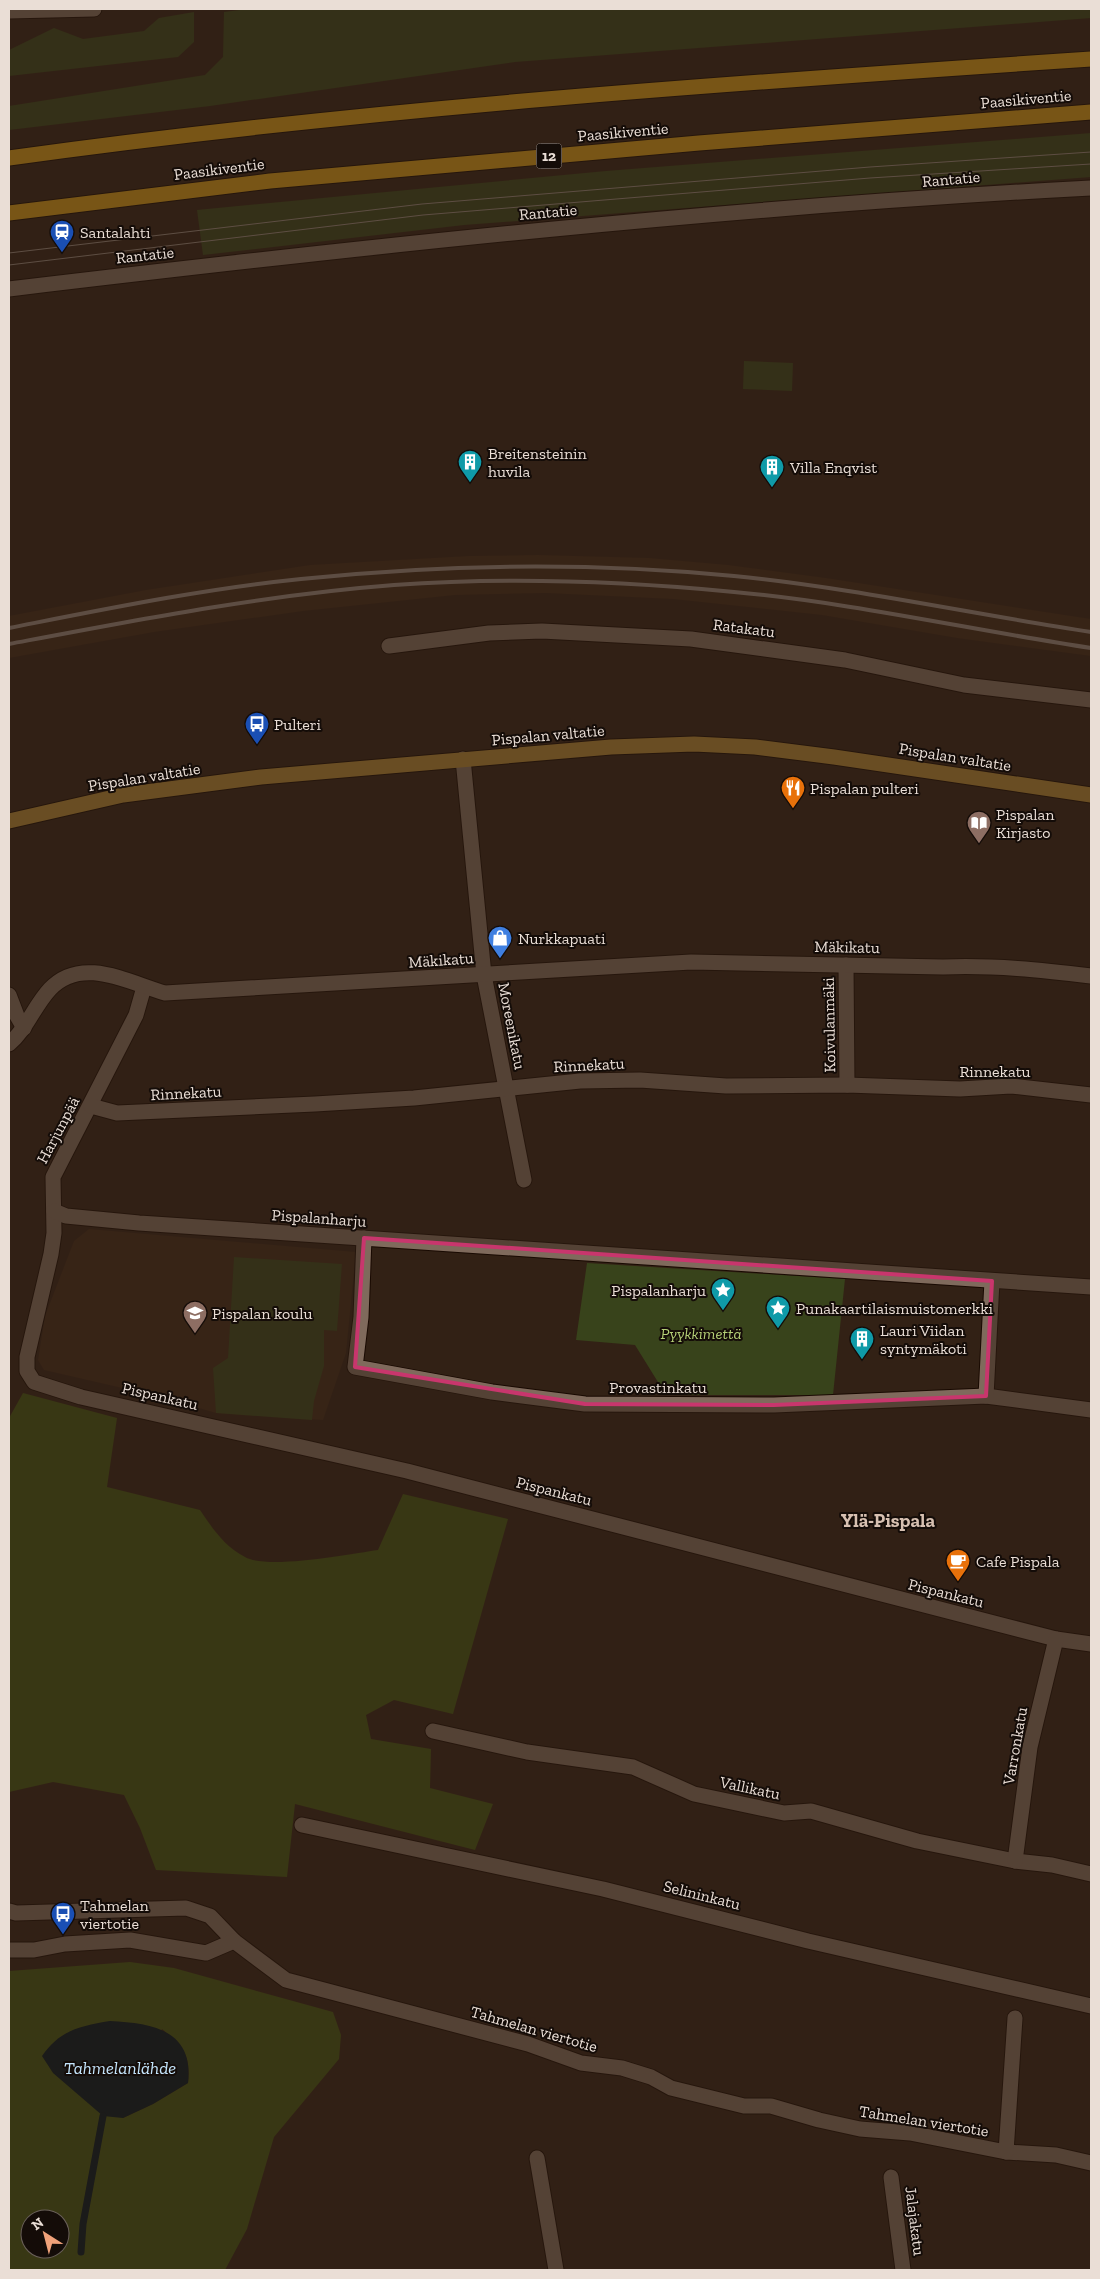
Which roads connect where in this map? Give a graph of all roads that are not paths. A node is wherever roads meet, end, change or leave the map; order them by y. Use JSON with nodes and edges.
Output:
{"nodes":[{"id":1,"x":94,"y":9,"type":"edge"},
{"id":2,"x":9,"y":11,"type":"edge"},
{"id":3,"x":1091,"y":53,"type":"edge"},
{"id":4,"x":1091,"y":59,"type":"edge"},
{"id":5,"x":1032,"y":63,"type":"junction"},
{"id":6,"x":1091,"y":112,"type":"edge"},
{"id":7,"x":9,"y":158,"type":"edge"},
{"id":8,"x":1091,"y":188,"type":"edge"},
{"id":9,"x":9,"y":213,"type":"edge"},
{"id":10,"x":9,"y":288,"type":"edge"},
{"id":11,"x":389,"y":646,"type":"dead end"},
{"id":12,"x":1091,"y":700,"type":"edge"},
{"id":13,"x":463,"y":759,"type":"junction"},
{"id":14,"x":1091,"y":795,"type":"edge"},
{"id":15,"x":9,"y":822,"type":"edge"},
{"id":16,"x":846,"y":965,"type":"junction"},
{"id":17,"x":484,"y":975,"type":"junction"},
{"id":18,"x":1091,"y":976,"type":"edge"},
{"id":19,"x":144,"y":987,"type":"junction"},
{"id":20,"x":9,"y":996,"type":"edge"},
{"id":21,"x":24,"y":1028,"type":"junction"},
{"id":22,"x":9,"y":1044,"type":"edge"},
{"id":23,"x":848,"y":1085,"type":"junction"},
{"id":24,"x":506,"y":1088,"type":"junction"},
{"id":25,"x":1091,"y":1095,"type":"edge"},
{"id":26,"x":91,"y":1106,"type":"junction"},
{"id":27,"x":524,"y":1180,"type":"dead end"},
{"id":28,"x":54,"y":1211,"type":"junction"},
{"id":29,"x":364,"y":1238,"type":"junction"},
{"id":30,"x":992,"y":1281,"type":"junction"},
{"id":31,"x":1091,"y":1287,"type":"edge"},
{"id":32,"x":28,"y":1357,"type":"joint"},
{"id":33,"x":986,"y":1396,"type":"junction"},
{"id":34,"x":1091,"y":1410,"type":"edge"},
{"id":35,"x":1056,"y":1639,"type":"junction"},
{"id":36,"x":1091,"y":1644,"type":"edge"},
{"id":37,"x":433,"y":1731,"type":"dead end"},
{"id":38,"x":302,"y":1825,"type":"dead end"},
{"id":39,"x":1015,"y":1861,"type":"junction"},
{"id":40,"x":1091,"y":1874,"type":"edge"},
{"id":41,"x":9,"y":1911,"type":"edge"},
{"id":42,"x":234,"y":1940,"type":"junction"},
{"id":43,"x":9,"y":1950,"type":"edge"},
{"id":44,"x":1091,"y":2006,"type":"edge"},
{"id":45,"x":1015,"y":2018,"type":"dead end"},
{"id":46,"x":1006,"y":2152,"type":"junction"},
{"id":47,"x":537,"y":2158,"type":"dead end"},
{"id":48,"x":1091,"y":2163,"type":"edge"},
{"id":49,"x":891,"y":2177,"type":"dead end"},
{"id":50,"x":556,"y":2270,"type":"edge"},
{"id":51,"x":903,"y":2270,"type":"edge"}],
"edges":[{"from":1,"to":2,"type":"street"},
{"from":3,"to":5,"type":"highway"},
{"from":4,"to":5,"type":"highway"},
{"from":5,"to":7,"type":"highway"},
{"from":6,"to":9,"type":"highway","name":"Paasikiventie","number":"12"},
{"from":8,"to":10,"type":"street","name":"Rantatie"},
{"from":11,"to":12,"type":"street","name":"Ratakatu"},
{"from":13,"to":14,"type":"main road","name":"Pispalan valtatie"},
{"from":13,"to":15,"type":"main road","name":"Pispalan valtatie"},
{"from":13,"to":17,"type":"street","name":"Moreenikatu"},
{"from":16,"to":17,"type":"street","name":"Mäkikatu"},
{"from":16,"to":18,"type":"street","name":"Mäkikatu"},
{"from":16,"to":23,"type":"street","name":"Koivulanmäki"},
{"from":17,"to":19,"type":"street","name":"Mäkikatu"},
{"from":17,"to":24,"type":"street","name":"Moreenikatu"},
{"from":19,"to":21,"type":"street","name":"Mäkikatu"},
{"from":19,"to":26,"type":"street","name":"Harjunpää"},
{"from":20,"to":21,"type":"street"},
{"from":21,"to":22,"type":"street","name":"Mäkikatu"},
{"from":23,"to":24,"type":"street","name":"Rinnekatu"},
{"from":23,"to":25,"type":"street","name":"Rinnekatu"},
{"from":24,"to":26,"type":"street","name":"Rinnekatu"},
{"from":24,"to":27,"type":"street","name":"Moreenikatu"},
{"from":26,"to":28,"type":"street","name":"Harjunpää"},
{"from":28,"to":29,"type":"street","name":"Pispalanharju"},
{"from":28,"to":32,"type":"street","name":"Harjunpää"},
{"from":29,"to":30,"type":"street","name":"Pispalanharju"},
{"from":29,"to":33,"type":"street","name":"Provastinkatu"},
{"from":30,"to":31,"type":"street","name":"Pispalanharju"},
{"from":30,"to":33,"type":"street"},
{"from":32,"to":35,"type":"street","name":"Pispankatu"},
{"from":33,"to":34,"type":"street","name":"Provastinkatu"},
{"from":35,"to":36,"type":"street","name":"Pispankatu"},
{"from":35,"to":39,"type":"street","name":"Varronkatu"},
{"from":37,"to":39,"type":"street","name":"Vallikatu"},
{"from":38,"to":44,"type":"street","name":"Selininkatu"},
{"from":39,"to":40,"type":"street","name":"Vallikatu"},
{"from":41,"to":42,"type":"street","name":"Tahmelan viertotie"},
{"from":42,"to":43,"type":"street"},
{"from":42,"to":46,"type":"street","name":"Tahmelan viertotie"},
{"from":45,"to":46,"type":"street"},
{"from":46,"to":48,"type":"street","name":"Tahmelan viertotie"},
{"from":47,"to":50,"type":"street"},
{"from":49,"to":51,"type":"street","name":"Jalajakatu"}]}
